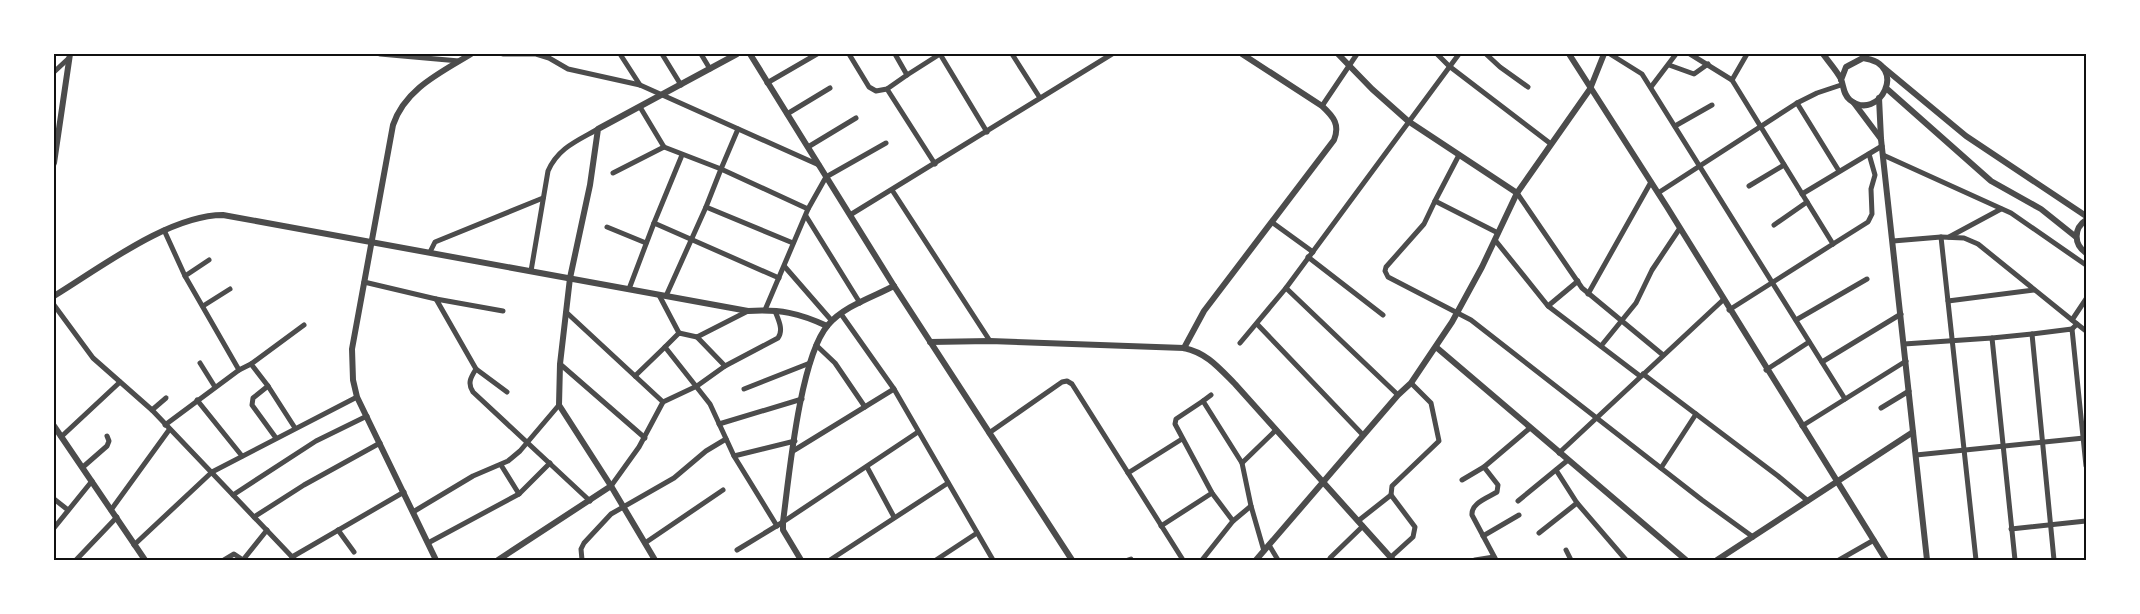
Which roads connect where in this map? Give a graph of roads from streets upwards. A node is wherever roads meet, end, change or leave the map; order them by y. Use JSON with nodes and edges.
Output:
{"nodes":[{"id":1,"x":380,"y":54,"type":"edge"},
{"id":2,"x":471,"y":54,"type":"edge"},
{"id":3,"x":504,"y":54,"type":"edge"},
{"id":4,"x":620,"y":54,"type":"edge"},
{"id":5,"x":662,"y":54,"type":"edge"},
{"id":6,"x":701,"y":54,"type":"edge"},
{"id":7,"x":737,"y":54,"type":"edge"},
{"id":8,"x":750,"y":54,"type":"edge"},
{"id":9,"x":817,"y":54,"type":"edge"},
{"id":10,"x":849,"y":54,"type":"edge"},
{"id":11,"x":894,"y":54,"type":"edge"},
{"id":12,"x":940,"y":54,"type":"edge"},
{"id":13,"x":1012,"y":54,"type":"edge"},
{"id":14,"x":1112,"y":54,"type":"edge"},
{"id":15,"x":1242,"y":54,"type":"edge"},
{"id":16,"x":1338,"y":54,"type":"edge"},
{"id":17,"x":1357,"y":54,"type":"edge"},
{"id":18,"x":1437,"y":54,"type":"edge"},
{"id":19,"x":1459,"y":54,"type":"edge"},
{"id":20,"x":1486,"y":54,"type":"edge"},
{"id":21,"x":1569,"y":54,"type":"edge"},
{"id":22,"x":1604,"y":54,"type":"edge"},
{"id":23,"x":1610,"y":54,"type":"edge"},
{"id":24,"x":1676,"y":54,"type":"edge"},
{"id":25,"x":1690,"y":54,"type":"edge"},
{"id":26,"x":1747,"y":54,"type":"edge"},
{"id":27,"x":1823,"y":54,"type":"edge"},
{"id":28,"x":1865,"y":54,"type":"edge"},
{"id":29,"x":69,"y":56,"type":"edge"},
{"id":30,"x":1102,"y":56,"type":"edge"},
{"id":31,"x":1871,"y":59,"type":"junction"},
{"id":32,"x":460,"y":61,"type":"junction"},
{"id":33,"x":1708,"y":64,"type":"junction"},
{"id":34,"x":1669,"y":65,"type":"junction"},
{"id":35,"x":1349,"y":66,"type":"junction"},
{"id":36,"x":1449,"y":66,"type":"junction"},
{"id":37,"x":1884,"y":68,"type":"junction"},
{"id":38,"x":710,"y":69,"type":"junction"},
{"id":39,"x":54,"y":72,"type":"edge"},
{"id":40,"x":907,"y":75,"type":"junction"},
{"id":41,"x":1732,"y":80,"type":"junction"},
{"id":42,"x":767,"y":82,"type":"junction"},
{"id":43,"x":1841,"y":82,"type":"junction"},
{"id":44,"x":640,"y":85,"type":"junction"},
{"id":45,"x":681,"y":85,"type":"junction"},
{"id":46,"x":1651,"y":87,"type":"junction"},
{"id":47,"x":830,"y":88,"type":"dead end"},
{"id":48,"x":1528,"y":88,"type":"dead end"},
{"id":49,"x":1886,"y":88,"type":"junction"},
{"id":50,"x":887,"y":89,"type":"junction"},
{"id":51,"x":1590,"y":89,"type":"junction"},
{"id":52,"x":663,"y":96,"type":"junction"},
{"id":53,"x":1040,"y":98,"type":"junction"},
{"id":54,"x":1879,"y":98,"type":"junction"},
{"id":55,"x":1853,"y":102,"type":"junction"},
{"id":56,"x":1797,"y":103,"type":"junction"},
{"id":57,"x":1712,"y":105,"type":"dead end"},
{"id":58,"x":1322,"y":106,"type":"junction"},
{"id":59,"x":640,"y":107,"type":"junction"},
{"id":60,"x":787,"y":114,"type":"junction"},
{"id":61,"x":856,"y":118,"type":"dead end"},
{"id":62,"x":1408,"y":121,"type":"junction"},
{"id":63,"x":1675,"y":126,"type":"junction"},
{"id":64,"x":1761,"y":127,"type":"junction"},
{"id":65,"x":598,"y":129,"type":"junction"},
{"id":66,"x":738,"y":129,"type":"junction"},
{"id":67,"x":987,"y":132,"type":"junction"},
{"id":68,"x":1881,"y":142,"type":"junction"},
{"id":69,"x":886,"y":143,"type":"dead end"},
{"id":70,"x":1551,"y":144,"type":"junction"},
{"id":71,"x":664,"y":147,"type":"junction"},
{"id":72,"x":808,"y":147,"type":"junction"},
{"id":73,"x":1459,"y":154,"type":"junction"},
{"id":74,"x":1869,"y":154,"type":"junction"},
{"id":75,"x":682,"y":155,"type":"junction"},
{"id":76,"x":1883,"y":156,"type":"junction"},
{"id":77,"x":54,"y":163,"type":"edge"},
{"id":78,"x":935,"y":164,"type":"junction"},
{"id":79,"x":1784,"y":165,"type":"junction"},
{"id":80,"x":819,"y":166,"type":"junction"},
{"id":81,"x":1700,"y":166,"type":"junction"},
{"id":82,"x":721,"y":169,"type":"junction"},
{"id":83,"x":1839,"y":171,"type":"junction"},
{"id":84,"x":613,"y":173,"type":"dead end"},
{"id":85,"x":826,"y":177,"type":"junction"},
{"id":86,"x":1651,"y":182,"type":"junction"},
{"id":87,"x":1749,"y":186,"type":"dead end"},
{"id":88,"x":892,"y":190,"type":"junction"},
{"id":89,"x":1517,"y":193,"type":"junction"},
{"id":90,"x":1658,"y":193,"type":"junction"},
{"id":91,"x":1802,"y":194,"type":"junction"},
{"id":92,"x":543,"y":198,"type":"junction"},
{"id":93,"x":1435,"y":201,"type":"junction"},
{"id":94,"x":1807,"y":202,"type":"junction"},
{"id":95,"x":706,"y":207,"type":"junction"},
{"id":96,"x":808,"y":209,"type":"junction"},
{"id":97,"x":2002,"y":209,"type":"junction"},
{"id":98,"x":850,"y":215,"type":"junction"},
{"id":99,"x":806,"y":216,"type":"junction"},
{"id":100,"x":2086,"y":218,"type":"edge"},
{"id":101,"x":654,"y":223,"type":"junction"},
{"id":102,"x":1273,"y":223,"type":"junction"},
{"id":103,"x":1774,"y":225,"type":"dead end"},
{"id":104,"x":607,"y":227,"type":"dead end"},
{"id":105,"x":1680,"y":228,"type":"junction"},
{"id":106,"x":164,"y":230,"type":"junction"},
{"id":107,"x":1498,"y":233,"type":"junction"},
{"id":108,"x":2076,"y":237,"type":"junction"},
{"id":109,"x":1941,"y":238,"type":"junction"},
{"id":110,"x":1948,"y":238,"type":"junction"},
{"id":111,"x":1495,"y":240,"type":"junction"},
{"id":112,"x":372,"y":241,"type":"junction"},
{"id":113,"x":691,"y":241,"type":"junction"},
{"id":114,"x":1893,"y":241,"type":"junction"},
{"id":115,"x":646,"y":243,"type":"junction"},
{"id":116,"x":793,"y":243,"type":"junction"},
{"id":117,"x":1833,"y":244,"type":"junction"},
{"id":118,"x":430,"y":252,"type":"junction"},
{"id":119,"x":1313,"y":252,"type":"junction"},
{"id":120,"x":2086,"y":253,"type":"edge"},
{"id":121,"x":1308,"y":258,"type":"junction"},
{"id":122,"x":209,"y":260,"type":"dead end"},
{"id":123,"x":2086,"y":265,"type":"edge"},
{"id":124,"x":784,"y":267,"type":"junction"},
{"id":125,"x":531,"y":271,"type":"junction"},
{"id":126,"x":186,"y":276,"type":"junction"},
{"id":127,"x":570,"y":278,"type":"junction"},
{"id":128,"x":779,"y":278,"type":"junction"},
{"id":129,"x":1867,"y":278,"type":"dead end"},
{"id":130,"x":1578,"y":281,"type":"junction"},
{"id":131,"x":364,"y":282,"type":"junction"},
{"id":132,"x":1772,"y":282,"type":"junction"},
{"id":133,"x":894,"y":286,"type":"junction"},
{"id":134,"x":1286,"y":288,"type":"junction"},
{"id":135,"x":230,"y":289,"type":"dead end"},
{"id":136,"x":629,"y":289,"type":"junction"},
{"id":137,"x":2034,"y":290,"type":"junction"},
{"id":138,"x":1588,"y":294,"type":"junction"},
{"id":139,"x":663,"y":295,"type":"junction"},
{"id":140,"x":54,"y":296,"type":"edge"},
{"id":141,"x":436,"y":299,"type":"junction"},
{"id":142,"x":2086,"y":299,"type":"edge"},
{"id":143,"x":1723,"y":300,"type":"junction"},
{"id":144,"x":1948,"y":301,"type":"junction"},
{"id":145,"x":860,"y":303,"type":"junction"},
{"id":146,"x":54,"y":305,"type":"edge"},
{"id":147,"x":203,"y":306,"type":"junction"},
{"id":148,"x":1548,"y":306,"type":"junction"},
{"id":149,"x":503,"y":310,"type":"dead end"},
{"id":150,"x":765,"y":310,"type":"junction"},
{"id":151,"x":775,"y":310,"type":"junction"},
{"id":152,"x":1729,"y":310,"type":"junction"},
{"id":153,"x":748,"y":311,"type":"junction"},
{"id":154,"x":566,"y":312,"type":"junction"},
{"id":155,"x":1457,"y":313,"type":"junction"},
{"id":156,"x":841,"y":314,"type":"junction"},
{"id":157,"x":1901,"y":314,"type":"junction"},
{"id":158,"x":1383,"y":315,"type":"dead end"},
{"id":159,"x":1796,"y":320,"type":"junction"},
{"id":160,"x":1622,"y":322,"type":"junction"},
{"id":161,"x":2074,"y":322,"type":"junction"},
{"id":162,"x":830,"y":323,"type":"junction"},
{"id":163,"x":1257,"y":324,"type":"junction"},
{"id":164,"x":304,"y":325,"type":"dead end"},
{"id":165,"x":2072,"y":329,"type":"junction"},
{"id":166,"x":2086,"y":331,"type":"edge"},
{"id":167,"x":680,"y":333,"type":"junction"},
{"id":168,"x":2032,"y":334,"type":"junction"},
{"id":169,"x":697,"y":338,"type":"junction"},
{"id":170,"x":1992,"y":338,"type":"junction"},
{"id":171,"x":990,"y":341,"type":"junction"},
{"id":172,"x":1952,"y":341,"type":"junction"},
{"id":173,"x":930,"y":342,"type":"junction"},
{"id":174,"x":1809,"y":342,"type":"junction"},
{"id":175,"x":1240,"y":343,"type":"dead end"},
{"id":176,"x":1904,"y":344,"type":"junction"},
{"id":177,"x":816,"y":346,"type":"junction"},
{"id":178,"x":1601,"y":346,"type":"junction"},
{"id":179,"x":665,"y":347,"type":"junction"},
{"id":180,"x":1436,"y":347,"type":"junction"},
{"id":181,"x":1184,"y":348,"type":"junction"},
{"id":182,"x":1663,"y":355,"type":"junction"},
{"id":183,"x":1822,"y":362,"type":"junction"},
{"id":184,"x":1906,"y":362,"type":"junction"},
{"id":185,"x":200,"y":363,"type":"dead end"},
{"id":186,"x":810,"y":363,"type":"junction"},
{"id":187,"x":251,"y":364,"type":"junction"},
{"id":188,"x":560,"y":364,"type":"junction"},
{"id":189,"x":725,"y":366,"type":"junction"},
{"id":190,"x":476,"y":369,"type":"junction"},
{"id":191,"x":239,"y":370,"type":"junction"},
{"id":192,"x":1766,"y":370,"type":"junction"},
{"id":193,"x":1642,"y":375,"type":"junction"},
{"id":194,"x":635,"y":376,"type":"junction"},
{"id":195,"x":120,"y":382,"type":"junction"},
{"id":196,"x":1411,"y":383,"type":"junction"},
{"id":197,"x":268,"y":386,"type":"junction"},
{"id":198,"x":697,"y":386,"type":"junction"},
{"id":199,"x":215,"y":387,"type":"junction"},
{"id":200,"x":744,"y":388,"type":"dead end"},
{"id":201,"x":894,"y":389,"type":"junction"},
{"id":202,"x":1909,"y":391,"type":"junction"},
{"id":203,"x":507,"y":392,"type":"dead end"},
{"id":204,"x":1211,"y":395,"type":"dead end"},
{"id":205,"x":1398,"y":395,"type":"junction"},
{"id":206,"x":357,"y":397,"type":"junction"},
{"id":207,"x":166,"y":398,"type":"dead end"},
{"id":208,"x":2079,"y":398,"type":"junction"},
{"id":209,"x":2086,"y":398,"type":"edge"},
{"id":210,"x":803,"y":399,"type":"junction"},
{"id":211,"x":1845,"y":399,"type":"junction"},
{"id":212,"x":197,"y":400,"type":"junction"},
{"id":213,"x":1203,"y":401,"type":"junction"},
{"id":214,"x":663,"y":402,"type":"junction"},
{"id":215,"x":559,"y":405,"type":"junction"},
{"id":216,"x":865,"y":407,"type":"junction"},
{"id":217,"x":1881,"y":408,"type":"dead end"},
{"id":218,"x":152,"y":410,"type":"junction"},
{"id":219,"x":1696,"y":414,"type":"junction"},
{"id":220,"x":367,"y":416,"type":"junction"},
{"id":221,"x":1597,"y":417,"type":"junction"},
{"id":222,"x":719,"y":424,"type":"junction"},
{"id":223,"x":165,"y":425,"type":"junction"},
{"id":224,"x":54,"y":426,"type":"edge"},
{"id":225,"x":1802,"y":426,"type":"junction"},
{"id":226,"x":295,"y":428,"type":"junction"},
{"id":227,"x":1530,"y":428,"type":"junction"},
{"id":228,"x":170,"y":430,"type":"junction"},
{"id":229,"x":1276,"y":430,"type":"junction"},
{"id":230,"x":918,"y":432,"type":"junction"},
{"id":231,"x":1913,"y":432,"type":"junction"},
{"id":232,"x":989,"y":433,"type":"junction"},
{"id":233,"x":1363,"y":435,"type":"junction"},
{"id":234,"x":107,"y":436,"type":"dead end"},
{"id":235,"x":61,"y":437,"type":"junction"},
{"id":236,"x":276,"y":438,"type":"junction"},
{"id":237,"x":645,"y":438,"type":"junction"},
{"id":238,"x":2085,"y":438,"type":"edge"},
{"id":239,"x":726,"y":439,"type":"junction"},
{"id":240,"x":1182,"y":439,"type":"junction"},
{"id":241,"x":795,"y":441,"type":"junction"},
{"id":242,"x":2042,"y":442,"type":"junction"},
{"id":243,"x":380,"y":443,"type":"junction"},
{"id":244,"x":527,"y":443,"type":"junction"},
{"id":245,"x":2002,"y":446,"type":"junction"},
{"id":246,"x":1963,"y":450,"type":"junction"},
{"id":247,"x":793,"y":451,"type":"junction"},
{"id":248,"x":1559,"y":453,"type":"junction"},
{"id":249,"x":1916,"y":455,"type":"junction"},
{"id":250,"x":242,"y":456,"type":"junction"},
{"id":251,"x":734,"y":456,"type":"junction"},
{"id":252,"x":1568,"y":460,"type":"junction"},
{"id":253,"x":1242,"y":463,"type":"junction"},
{"id":254,"x":550,"y":464,"type":"junction"},
{"id":255,"x":500,"y":465,"type":"junction"},
{"id":256,"x":2086,"y":466,"type":"edge"},
{"id":257,"x":83,"y":467,"type":"junction"},
{"id":258,"x":867,"y":467,"type":"junction"},
{"id":259,"x":1484,"y":467,"type":"junction"},
{"id":260,"x":1661,"y":468,"type":"junction"},
{"id":261,"x":1556,"y":470,"type":"junction"},
{"id":262,"x":212,"y":472,"type":"junction"},
{"id":263,"x":1128,"y":473,"type":"junction"},
{"id":264,"x":1462,"y":480,"type":"dead end"},
{"id":265,"x":92,"y":481,"type":"junction"},
{"id":266,"x":1837,"y":481,"type":"junction"},
{"id":267,"x":1323,"y":482,"type":"junction"},
{"id":268,"x":948,"y":483,"type":"junction"},
{"id":269,"x":611,"y":486,"type":"junction"},
{"id":270,"x":723,"y":490,"type":"dead end"},
{"id":271,"x":404,"y":492,"type":"junction"},
{"id":272,"x":1212,"y":493,"type":"junction"},
{"id":273,"x":519,"y":494,"type":"junction"},
{"id":274,"x":233,"y":495,"type":"junction"},
{"id":275,"x":1391,"y":495,"type":"junction"},
{"id":276,"x":54,"y":499,"type":"edge"},
{"id":277,"x":590,"y":501,"type":"junction"},
{"id":278,"x":1518,"y":501,"type":"dead end"},
{"id":279,"x":1808,"y":502,"type":"junction"},
{"id":280,"x":1577,"y":503,"type":"junction"},
{"id":281,"x":1251,"y":506,"type":"junction"},
{"id":282,"x":623,"y":507,"type":"junction"},
{"id":283,"x":68,"y":510,"type":"junction"},
{"id":284,"x":111,"y":510,"type":"junction"},
{"id":285,"x":413,"y":512,"type":"junction"},
{"id":286,"x":1519,"y":515,"type":"dead end"},
{"id":287,"x":116,"y":517,"type":"junction"},
{"id":288,"x":254,"y":517,"type":"junction"},
{"id":289,"x":894,"y":518,"type":"junction"},
{"id":290,"x":1233,"y":521,"type":"junction"},
{"id":291,"x":2086,"y":521,"type":"edge"},
{"id":292,"x":783,"y":522,"type":"junction"},
{"id":293,"x":1360,"y":524,"type":"junction"},
{"id":294,"x":776,"y":526,"type":"junction"},
{"id":295,"x":1161,"y":526,"type":"junction"},
{"id":296,"x":2050,"y":526,"type":"junction"},
{"id":297,"x":54,"y":528,"type":"edge"},
{"id":298,"x":2011,"y":529,"type":"junction"},
{"id":299,"x":267,"y":530,"type":"junction"},
{"id":300,"x":338,"y":530,"type":"junction"},
{"id":301,"x":977,"y":533,"type":"junction"},
{"id":302,"x":1539,"y":533,"type":"dead end"},
{"id":303,"x":1483,"y":536,"type":"junction"},
{"id":304,"x":1753,"y":537,"type":"junction"},
{"id":305,"x":1874,"y":540,"type":"junction"},
{"id":306,"x":645,"y":542,"type":"junction"},
{"id":307,"x":428,"y":543,"type":"junction"},
{"id":308,"x":134,"y":544,"type":"junction"},
{"id":309,"x":1268,"y":545,"type":"junction"},
{"id":310,"x":736,"y":550,"type":"dead end"},
{"id":311,"x":1566,"y":550,"type":"dead end"},
{"id":312,"x":1264,"y":551,"type":"junction"},
{"id":313,"x":354,"y":552,"type":"dead end"},
{"id":314,"x":293,"y":558,"type":"edge"},
{"id":315,"x":1330,"y":558,"type":"dead end"},
{"id":316,"x":143,"y":559,"type":"edge"},
{"id":317,"x":1392,"y":559,"type":"edge"},
{"id":318,"x":1495,"y":559,"type":"edge"},
{"id":319,"x":76,"y":560,"type":"edge"},
{"id":320,"x":224,"y":560,"type":"edge"},
{"id":321,"x":244,"y":560,"type":"edge"},
{"id":322,"x":436,"y":560,"type":"edge"},
{"id":323,"x":498,"y":560,"type":"edge"},
{"id":324,"x":582,"y":560,"type":"edge"},
{"id":325,"x":655,"y":560,"type":"edge"},
{"id":326,"x":801,"y":560,"type":"edge"},
{"id":327,"x":830,"y":560,"type":"edge"},
{"id":328,"x":936,"y":560,"type":"edge"},
{"id":329,"x":994,"y":560,"type":"edge"},
{"id":330,"x":1072,"y":560,"type":"edge"},
{"id":331,"x":1182,"y":560,"type":"edge"},
{"id":332,"x":1202,"y":560,"type":"edge"},
{"id":333,"x":1256,"y":560,"type":"edge"},
{"id":334,"x":1278,"y":560,"type":"edge"},
{"id":335,"x":1475,"y":560,"type":"edge"},
{"id":336,"x":1571,"y":560,"type":"edge"},
{"id":337,"x":1626,"y":560,"type":"edge"},
{"id":338,"x":1686,"y":560,"type":"edge"},
{"id":339,"x":1717,"y":560,"type":"edge"},
{"id":340,"x":1839,"y":560,"type":"edge"},
{"id":341,"x":1884,"y":560,"type":"edge"},
{"id":342,"x":1927,"y":560,"type":"edge"},
{"id":343,"x":1976,"y":560,"type":"edge"},
{"id":344,"x":2015,"y":560,"type":"edge"},
{"id":345,"x":2054,"y":560,"type":"edge"}],
"edges":[{"from":1,"to":32,"type":"street"},
{"from":2,"to":32,"type":"street"},
{"from":3,"to":44,"type":"street"},
{"from":4,"to":44,"type":"street"},
{"from":5,"to":45,"type":"street"},
{"from":6,"to":38,"type":"street"},
{"from":7,"to":38,"type":"street"},
{"from":8,"to":42,"type":"street"},
{"from":9,"to":42,"type":"street"},
{"from":10,"to":50,"type":"street"},
{"from":11,"to":40,"type":"street"},
{"from":12,"to":40,"type":"street"},
{"from":12,"to":67,"type":"street"},
{"from":13,"to":53,"type":"street"},
{"from":14,"to":30,"type":"street"},
{"from":15,"to":58,"type":"street"},
{"from":16,"to":35,"type":"street"},
{"from":17,"to":35,"type":"street"},
{"from":18,"to":36,"type":"street"},
{"from":19,"to":36,"type":"street"},
{"from":20,"to":48,"type":"street"},
{"from":21,"to":51,"type":"street"},
{"from":22,"to":51,"type":"street"},
{"from":23,"to":46,"type":"street"},
{"from":24,"to":34,"type":"street"},
{"from":25,"to":33,"type":"street"},
{"from":26,"to":41,"type":"street"},
{"from":27,"to":43,"type":"street"},
{"from":28,"to":31,"type":"street"},
{"from":29,"to":39,"type":"street"},
{"from":29,"to":77,"type":"street"},
{"from":30,"to":53,"type":"street"},
{"from":31,"to":37,"type":"street"},
{"from":31,"to":43,"type":"street"},
{"from":32,"to":112,"type":"street"},
{"from":33,"to":34,"type":"street"},
{"from":33,"to":41,"type":"street"},
{"from":34,"to":46,"type":"street"},
{"from":35,"to":58,"type":"street"},
{"from":35,"to":62,"type":"street"},
{"from":36,"to":62,"type":"street"},
{"from":36,"to":70,"type":"street"},
{"from":37,"to":49,"type":"street"},
{"from":37,"to":100,"type":"street"},
{"from":38,"to":45,"type":"street"},
{"from":40,"to":50,"type":"street"},
{"from":41,"to":64,"type":"street"},
{"from":42,"to":60,"type":"street"},
{"from":43,"to":55,"type":"street"},
{"from":43,"to":56,"type":"street"},
{"from":44,"to":52,"type":"street"},
{"from":45,"to":52,"type":"street"},
{"from":46,"to":63,"type":"street"},
{"from":47,"to":60,"type":"street"},
{"from":49,"to":54,"type":"street"},
{"from":49,"to":108,"type":"street"},
{"from":50,"to":78,"type":"street"},
{"from":51,"to":70,"type":"street"},
{"from":51,"to":86,"type":"street"},
{"from":52,"to":59,"type":"street"},
{"from":52,"to":66,"type":"street"},
{"from":53,"to":67,"type":"street"},
{"from":54,"to":55,"type":"street"},
{"from":54,"to":68,"type":"street"},
{"from":55,"to":68,"type":"street"},
{"from":56,"to":64,"type":"street"},
{"from":56,"to":83,"type":"street"},
{"from":57,"to":63,"type":"street"},
{"from":58,"to":102,"type":"street"},
{"from":59,"to":65,"type":"street"},
{"from":59,"to":71,"type":"street"},
{"from":60,"to":72,"type":"street"},
{"from":61,"to":72,"type":"street"},
{"from":62,"to":73,"type":"street"},
{"from":62,"to":119,"type":"street"},
{"from":63,"to":81,"type":"street"},
{"from":64,"to":79,"type":"street"},
{"from":64,"to":81,"type":"street"},
{"from":65,"to":92,"type":"street"},
{"from":65,"to":127,"type":"street"},
{"from":66,"to":80,"type":"street"},
{"from":66,"to":82,"type":"street"},
{"from":67,"to":78,"type":"street"},
{"from":68,"to":74,"type":"street"},
{"from":68,"to":76,"type":"street"},
{"from":69,"to":85,"type":"street"},
{"from":70,"to":89,"type":"street"},
{"from":71,"to":75,"type":"street"},
{"from":71,"to":84,"type":"street"},
{"from":72,"to":80,"type":"street"},
{"from":73,"to":89,"type":"street"},
{"from":73,"to":93,"type":"street"},
{"from":74,"to":83,"type":"street"},
{"from":74,"to":117,"type":"street"},
{"from":75,"to":82,"type":"street"},
{"from":75,"to":101,"type":"street"},
{"from":76,"to":97,"type":"street"},
{"from":76,"to":114,"type":"street"},
{"from":78,"to":88,"type":"street"},
{"from":79,"to":87,"type":"street"},
{"from":79,"to":91,"type":"street"},
{"from":80,"to":85,"type":"street"},
{"from":81,"to":90,"type":"street"},
{"from":81,"to":132,"type":"street"},
{"from":82,"to":95,"type":"street"},
{"from":82,"to":96,"type":"street"},
{"from":83,"to":91,"type":"street"},
{"from":85,"to":96,"type":"street"},
{"from":85,"to":98,"type":"street"},
{"from":86,"to":90,"type":"street"},
{"from":86,"to":138,"type":"street"},
{"from":88,"to":98,"type":"street"},
{"from":88,"to":171,"type":"street"},
{"from":89,"to":107,"type":"street"},
{"from":89,"to":130,"type":"street"},
{"from":90,"to":105,"type":"street"},
{"from":91,"to":94,"type":"street"},
{"from":92,"to":118,"type":"street"},
{"from":92,"to":125,"type":"street"},
{"from":93,"to":107,"type":"street"},
{"from":93,"to":155,"type":"street"},
{"from":94,"to":103,"type":"street"},
{"from":94,"to":117,"type":"street"},
{"from":95,"to":113,"type":"street"},
{"from":95,"to":116,"type":"street"},
{"from":96,"to":99,"type":"street"},
{"from":97,"to":110,"type":"street"},
{"from":97,"to":123,"type":"street"},
{"from":98,"to":133,"type":"street"},
{"from":99,"to":116,"type":"street"},
{"from":99,"to":145,"type":"street"},
{"from":100,"to":108,"type":"street"},
{"from":101,"to":113,"type":"street"},
{"from":101,"to":115,"type":"street"},
{"from":102,"to":119,"type":"street"},
{"from":102,"to":181,"type":"street"},
{"from":104,"to":115,"type":"street"},
{"from":105,"to":143,"type":"street"},
{"from":105,"to":160,"type":"street"},
{"from":106,"to":112,"type":"street"},
{"from":106,"to":126,"type":"street"},
{"from":106,"to":140,"type":"street"},
{"from":107,"to":111,"type":"street"},
{"from":108,"to":120,"type":"street"},
{"from":109,"to":110,"type":"street"},
{"from":109,"to":114,"type":"street"},
{"from":109,"to":144,"type":"street"},
{"from":110,"to":137,"type":"street"},
{"from":111,"to":148,"type":"street"},
{"from":111,"to":155,"type":"street"},
{"from":112,"to":118,"type":"street"},
{"from":112,"to":131,"type":"street"},
{"from":113,"to":128,"type":"street"},
{"from":113,"to":139,"type":"street"},
{"from":114,"to":157,"type":"street"},
{"from":115,"to":136,"type":"street"},
{"from":116,"to":124,"type":"street"},
{"from":117,"to":132,"type":"street"},
{"from":118,"to":125,"type":"street"},
{"from":119,"to":121,"type":"street"},
{"from":121,"to":134,"type":"street"},
{"from":121,"to":158,"type":"street"},
{"from":122,"to":126,"type":"street"},
{"from":124,"to":128,"type":"street"},
{"from":124,"to":162,"type":"street"},
{"from":125,"to":127,"type":"street"},
{"from":126,"to":147,"type":"street"},
{"from":127,"to":136,"type":"street"},
{"from":127,"to":154,"type":"street"},
{"from":128,"to":150,"type":"street"},
{"from":129,"to":159,"type":"street"},
{"from":130,"to":138,"type":"street"},
{"from":130,"to":148,"type":"street"},
{"from":131,"to":141,"type":"street"},
{"from":131,"to":206,"type":"street"},
{"from":132,"to":152,"type":"street"},
{"from":132,"to":159,"type":"street"},
{"from":133,"to":145,"type":"street"},
{"from":133,"to":173,"type":"street"},
{"from":134,"to":163,"type":"street"},
{"from":134,"to":205,"type":"street"},
{"from":135,"to":147,"type":"street"},
{"from":136,"to":139,"type":"street"},
{"from":137,"to":144,"type":"street"},
{"from":137,"to":161,"type":"street"},
{"from":138,"to":160,"type":"street"},
{"from":139,"to":153,"type":"street"},
{"from":139,"to":167,"type":"street"},
{"from":141,"to":149,"type":"street"},
{"from":141,"to":190,"type":"street"},
{"from":142,"to":161,"type":"street"},
{"from":143,"to":152,"type":"street"},
{"from":143,"to":182,"type":"street"},
{"from":144,"to":172,"type":"street"},
{"from":145,"to":156,"type":"street"},
{"from":146,"to":195,"type":"street"},
{"from":147,"to":191,"type":"street"},
{"from":148,"to":178,"type":"street"},
{"from":150,"to":151,"type":"street"},
{"from":150,"to":153,"type":"street"},
{"from":151,"to":162,"type":"street"},
{"from":151,"to":189,"type":"street"},
{"from":152,"to":192,"type":"street"},
{"from":153,"to":169,"type":"street"},
{"from":154,"to":188,"type":"street"},
{"from":154,"to":194,"type":"street"},
{"from":155,"to":180,"type":"street"},
{"from":155,"to":221,"type":"street"},
{"from":156,"to":162,"type":"street"},
{"from":156,"to":201,"type":"street"},
{"from":157,"to":176,"type":"street"},
{"from":157,"to":183,"type":"street"},
{"from":159,"to":174,"type":"street"},
{"from":160,"to":178,"type":"street"},
{"from":160,"to":182,"type":"street"},
{"from":161,"to":165,"type":"street"},
{"from":161,"to":166,"type":"street"},
{"from":162,"to":177,"type":"street"},
{"from":163,"to":175,"type":"street"},
{"from":163,"to":233,"type":"street"},
{"from":164,"to":187,"type":"street"},
{"from":165,"to":168,"type":"street"},
{"from":165,"to":208,"type":"street"},
{"from":167,"to":169,"type":"street"},
{"from":167,"to":179,"type":"street"},
{"from":168,"to":170,"type":"street"},
{"from":168,"to":242,"type":"street"},
{"from":169,"to":189,"type":"street"},
{"from":170,"to":172,"type":"street"},
{"from":170,"to":245,"type":"street"},
{"from":171,"to":173,"type":"street"},
{"from":171,"to":181,"type":"street"},
{"from":172,"to":176,"type":"street"},
{"from":172,"to":246,"type":"street"},
{"from":173,"to":232,"type":"street"},
{"from":174,"to":183,"type":"street"},
{"from":174,"to":192,"type":"street"},
{"from":176,"to":184,"type":"street"},
{"from":177,"to":186,"type":"street"},
{"from":177,"to":216,"type":"street"},
{"from":178,"to":193,"type":"street"},
{"from":179,"to":194,"type":"street"},
{"from":179,"to":198,"type":"street"},
{"from":180,"to":196,"type":"street"},
{"from":180,"to":227,"type":"street"},
{"from":181,"to":229,"type":"street"},
{"from":182,"to":193,"type":"street"},
{"from":183,"to":211,"type":"street"},
{"from":184,"to":202,"type":"street"},
{"from":184,"to":211,"type":"street"},
{"from":185,"to":199,"type":"street"},
{"from":186,"to":200,"type":"street"},
{"from":186,"to":210,"type":"street"},
{"from":187,"to":191,"type":"street"},
{"from":187,"to":197,"type":"street"},
{"from":188,"to":215,"type":"street"},
{"from":188,"to":237,"type":"street"},
{"from":189,"to":198,"type":"street"},
{"from":190,"to":203,"type":"street"},
{"from":190,"to":244,"type":"street"},
{"from":191,"to":199,"type":"street"},
{"from":192,"to":225,"type":"street"},
{"from":193,"to":219,"type":"street"},
{"from":193,"to":221,"type":"street"},
{"from":194,"to":214,"type":"street"},
{"from":195,"to":218,"type":"street"},
{"from":195,"to":235,"type":"street"},
{"from":196,"to":205,"type":"street"},
{"from":196,"to":275,"type":"street"},
{"from":197,"to":226,"type":"street"},
{"from":197,"to":236,"type":"street"},
{"from":198,"to":214,"type":"street"},
{"from":198,"to":222,"type":"street"},
{"from":199,"to":212,"type":"street"},
{"from":201,"to":216,"type":"street"},
{"from":201,"to":230,"type":"street"},
{"from":202,"to":217,"type":"street"},
{"from":202,"to":231,"type":"street"},
{"from":204,"to":213,"type":"street"},
{"from":205,"to":233,"type":"street"},
{"from":206,"to":220,"type":"street"},
{"from":206,"to":226,"type":"street"},
{"from":207,"to":218,"type":"street"},
{"from":208,"to":209,"type":"street"},
{"from":208,"to":238,"type":"street"},
{"from":210,"to":222,"type":"street"},
{"from":210,"to":241,"type":"street"},
{"from":211,"to":225,"type":"street"},
{"from":212,"to":223,"type":"street"},
{"from":212,"to":250,"type":"street"},
{"from":213,"to":240,"type":"street"},
{"from":213,"to":253,"type":"street"},
{"from":214,"to":237,"type":"street"},
{"from":215,"to":244,"type":"street"},
{"from":215,"to":269,"type":"street"},
{"from":216,"to":247,"type":"street"},
{"from":218,"to":223,"type":"street"},
{"from":219,"to":260,"type":"street"},
{"from":219,"to":279,"type":"street"},
{"from":220,"to":243,"type":"street"},
{"from":220,"to":274,"type":"street"},
{"from":221,"to":248,"type":"street"},
{"from":221,"to":260,"type":"street"},
{"from":222,"to":239,"type":"street"},
{"from":223,"to":228,"type":"street"},
{"from":224,"to":235,"type":"street"},
{"from":225,"to":266,"type":"street"},
{"from":226,"to":236,"type":"street"},
{"from":227,"to":248,"type":"street"},
{"from":227,"to":259,"type":"street"},
{"from":228,"to":262,"type":"street"},
{"from":228,"to":284,"type":"street"},
{"from":229,"to":253,"type":"street"},
{"from":229,"to":267,"type":"street"},
{"from":230,"to":258,"type":"street"},
{"from":230,"to":268,"type":"street"},
{"from":231,"to":249,"type":"street"},
{"from":231,"to":266,"type":"street"},
{"from":232,"to":263,"type":"street"},
{"from":232,"to":330,"type":"street"},
{"from":233,"to":267,"type":"street"},
{"from":234,"to":257,"type":"street"},
{"from":235,"to":257,"type":"street"},
{"from":236,"to":250,"type":"street"},
{"from":237,"to":269,"type":"street"},
{"from":238,"to":242,"type":"street"},
{"from":238,"to":256,"type":"street"},
{"from":239,"to":251,"type":"street"},
{"from":239,"to":282,"type":"street"},
{"from":240,"to":263,"type":"street"},
{"from":240,"to":272,"type":"street"},
{"from":241,"to":247,"type":"street"},
{"from":241,"to":251,"type":"street"},
{"from":242,"to":245,"type":"street"},
{"from":242,"to":296,"type":"street"},
{"from":243,"to":271,"type":"street"},
{"from":243,"to":288,"type":"street"},
{"from":244,"to":254,"type":"street"},
{"from":244,"to":255,"type":"street"},
{"from":245,"to":246,"type":"street"},
{"from":245,"to":298,"type":"street"},
{"from":246,"to":249,"type":"street"},
{"from":246,"to":343,"type":"street"},
{"from":247,"to":292,"type":"street"},
{"from":248,"to":252,"type":"street"},
{"from":249,"to":342,"type":"street"},
{"from":250,"to":262,"type":"street"},
{"from":251,"to":294,"type":"street"},
{"from":252,"to":261,"type":"street"},
{"from":252,"to":338,"type":"street"},
{"from":253,"to":281,"type":"street"},
{"from":254,"to":273,"type":"street"},
{"from":254,"to":277,"type":"street"},
{"from":255,"to":273,"type":"street"},
{"from":255,"to":285,"type":"street"},
{"from":257,"to":265,"type":"street"},
{"from":258,"to":289,"type":"street"},
{"from":258,"to":292,"type":"street"},
{"from":259,"to":264,"type":"street"},
{"from":259,"to":303,"type":"street"},
{"from":260,"to":304,"type":"street"},
{"from":261,"to":278,"type":"street"},
{"from":261,"to":280,"type":"street"},
{"from":262,"to":274,"type":"street"},
{"from":262,"to":308,"type":"street"},
{"from":263,"to":295,"type":"street"},
{"from":265,"to":283,"type":"street"},
{"from":265,"to":284,"type":"street"},
{"from":266,"to":279,"type":"street"},
{"from":266,"to":305,"type":"street"},
{"from":267,"to":293,"type":"street"},
{"from":267,"to":309,"type":"street"},
{"from":268,"to":289,"type":"street"},
{"from":268,"to":301,"type":"street"},
{"from":269,"to":277,"type":"street"},
{"from":269,"to":282,"type":"street"},
{"from":270,"to":306,"type":"street"},
{"from":271,"to":285,"type":"street"},
{"from":271,"to":300,"type":"street"},
{"from":272,"to":290,"type":"street"},
{"from":272,"to":295,"type":"street"},
{"from":273,"to":307,"type":"street"},
{"from":274,"to":288,"type":"street"},
{"from":275,"to":293,"type":"street"},
{"from":275,"to":317,"type":"street"},
{"from":276,"to":283,"type":"street"},
{"from":277,"to":323,"type":"street"},
{"from":279,"to":304,"type":"street"},
{"from":280,"to":302,"type":"street"},
{"from":280,"to":337,"type":"street"},
{"from":281,"to":290,"type":"street"},
{"from":281,"to":312,"type":"street"},
{"from":282,"to":306,"type":"street"},
{"from":282,"to":324,"type":"street"},
{"from":283,"to":297,"type":"street"},
{"from":284,"to":287,"type":"street"},
{"from":285,"to":307,"type":"street"},
{"from":286,"to":303,"type":"street"},
{"from":287,"to":308,"type":"street"},
{"from":287,"to":319,"type":"street"},
{"from":288,"to":299,"type":"street"},
{"from":289,"to":327,"type":"street"},
{"from":290,"to":332,"type":"street"},
{"from":291,"to":296,"type":"street"},
{"from":292,"to":294,"type":"street"},
{"from":292,"to":326,"type":"street"},
{"from":293,"to":315,"type":"street"},
{"from":293,"to":317,"type":"street"},
{"from":294,"to":310,"type":"street"},
{"from":295,"to":331,"type":"street"},
{"from":296,"to":298,"type":"street"},
{"from":296,"to":345,"type":"street"},
{"from":298,"to":344,"type":"street"},
{"from":299,"to":314,"type":"street"},
{"from":299,"to":321,"type":"street"},
{"from":300,"to":313,"type":"street"},
{"from":300,"to":314,"type":"street"},
{"from":301,"to":328,"type":"street"},
{"from":301,"to":329,"type":"street"},
{"from":303,"to":318,"type":"street"},
{"from":304,"to":339,"type":"street"},
{"from":305,"to":340,"type":"street"},
{"from":305,"to":341,"type":"street"},
{"from":306,"to":325,"type":"street"},
{"from":307,"to":322,"type":"street"},
{"from":308,"to":316,"type":"street"},
{"from":309,"to":312,"type":"street"},
{"from":309,"to":334,"type":"street"},
{"from":311,"to":336,"type":"street"},
{"from":312,"to":333,"type":"street"},
{"from":318,"to":335,"type":"street"},
{"from":320,"to":321,"type":"street"}]}
